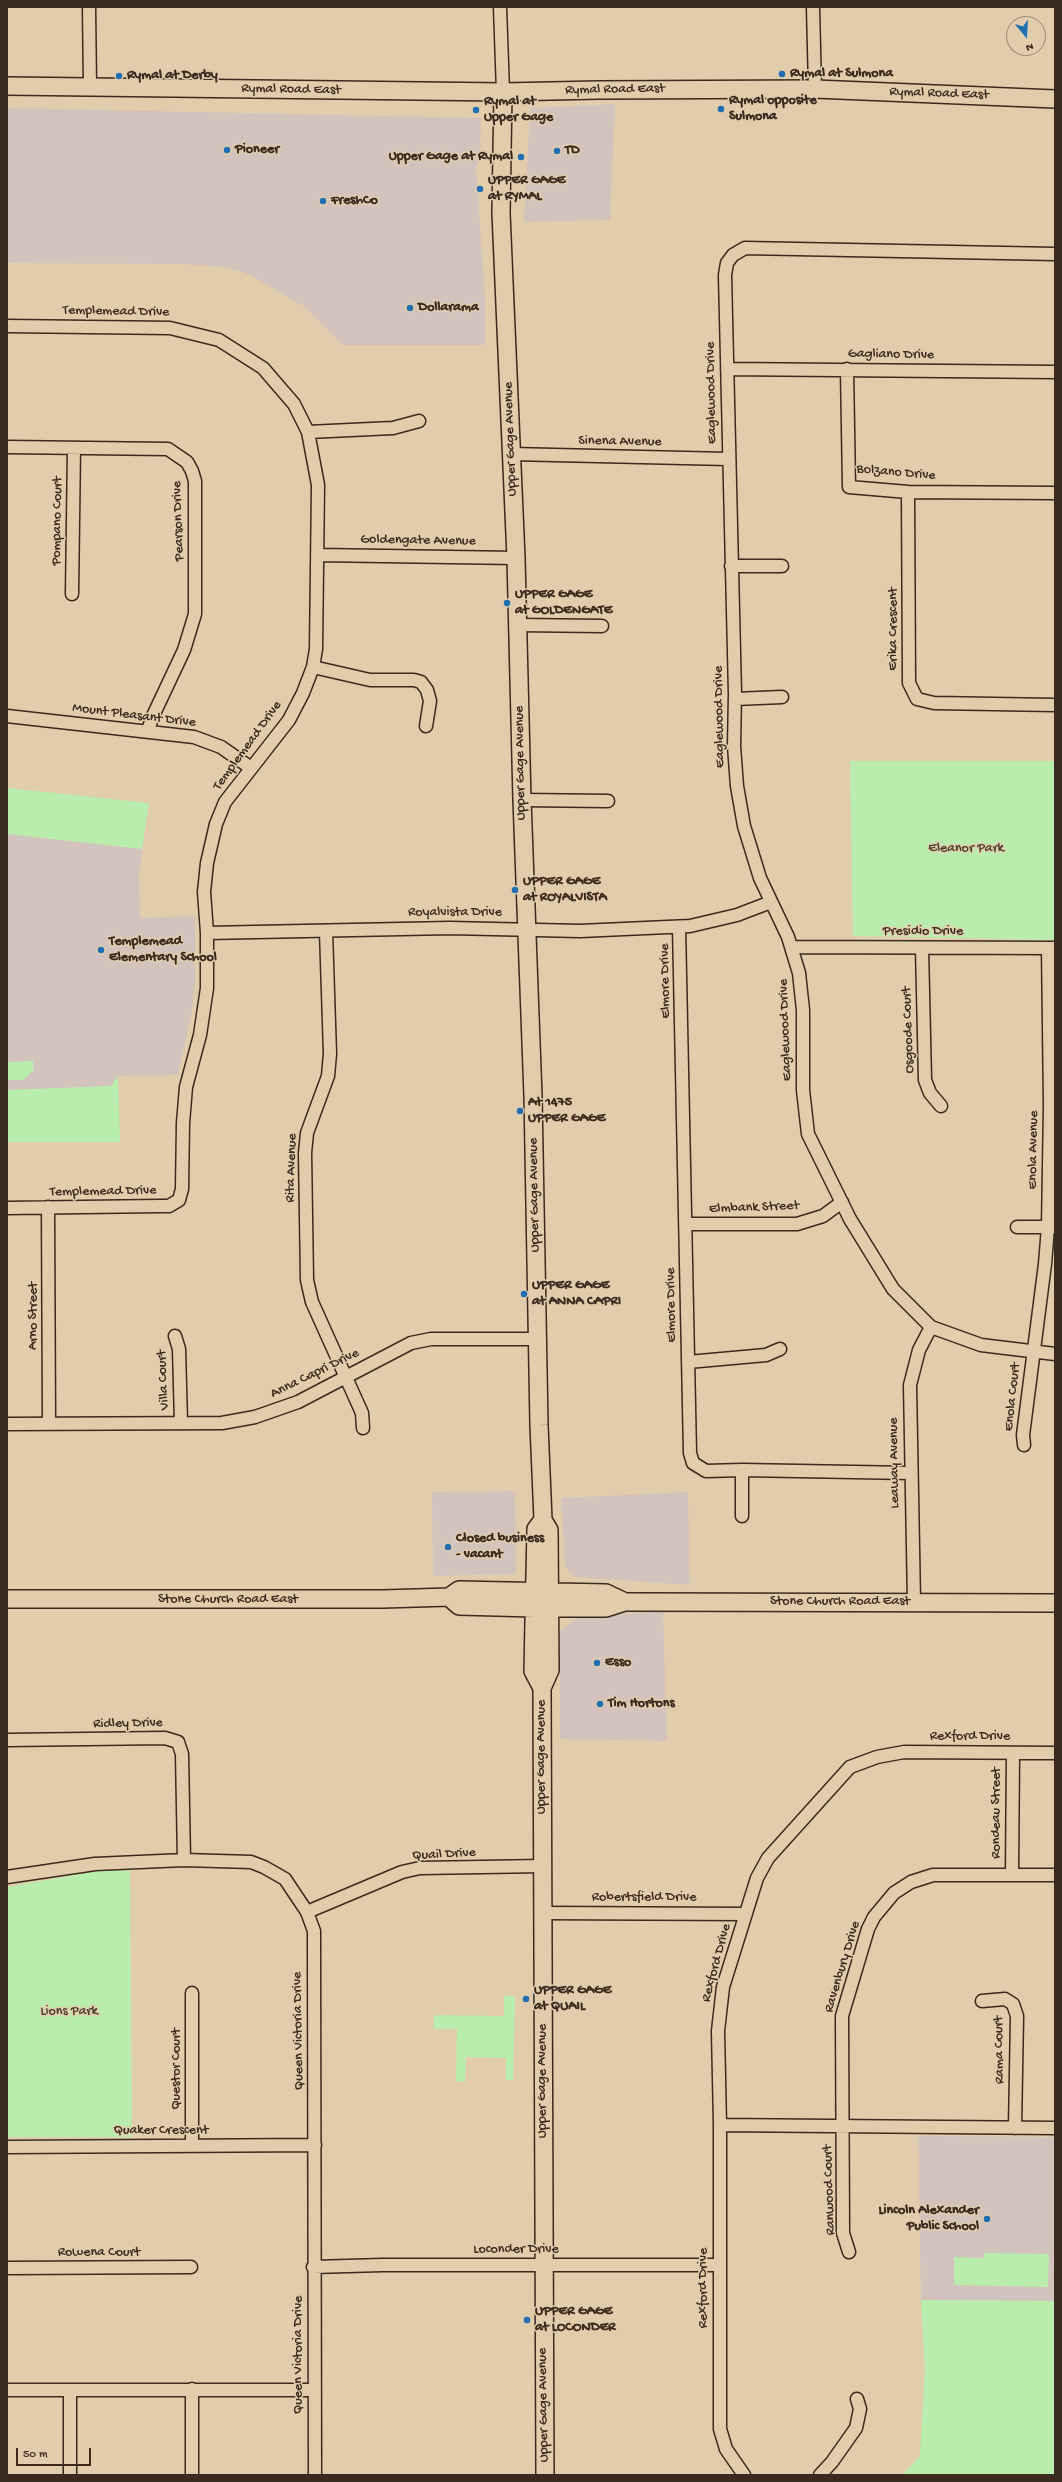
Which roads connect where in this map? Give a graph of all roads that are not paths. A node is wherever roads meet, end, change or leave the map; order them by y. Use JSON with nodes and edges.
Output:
{"nodes":[{"id":1,"x":89,"y":7,"type":"edge"},
{"id":2,"x":500,"y":7,"type":"edge"},
{"id":3,"x":813,"y":7,"type":"edge"},
{"id":4,"x":7,"y":86,"type":"edge"},
{"id":5,"x":90,"y":87,"type":"junction"},
{"id":6,"x":815,"y":89,"type":"junction"},
{"id":7,"x":503,"y":92,"type":"junction"},
{"id":8,"x":1055,"y":99,"type":"edge"},
{"id":9,"x":1055,"y":254,"type":"edge"},
{"id":10,"x":7,"y":326,"type":"edge"},
{"id":11,"x":727,"y":369,"type":"junction"},
{"id":12,"x":847,"y":369,"type":"junction"},
{"id":13,"x":1055,"y":372,"type":"edge"},
{"id":14,"x":419,"y":421,"type":"dead end"},
{"id":15,"x":308,"y":432,"type":"junction"},
{"id":16,"x":7,"y":447,"type":"edge"},
{"id":17,"x":74,"y":448,"type":"junction"},
{"id":18,"x":511,"y":454,"type":"junction"},
{"id":19,"x":728,"y":460,"type":"junction"},
{"id":20,"x":908,"y":492,"type":"junction"},
{"id":21,"x":1055,"y":493,"type":"edge"},
{"id":22,"x":318,"y":555,"type":"junction"},
{"id":23,"x":516,"y":558,"type":"junction"},
{"id":24,"x":731,"y":566,"type":"junction"},
{"id":25,"x":782,"y":566,"type":"dead end"},
{"id":26,"x":72,"y":594,"type":"dead end"},
{"id":27,"x":518,"y":625,"type":"junction"},
{"id":28,"x":602,"y":626,"type":"dead end"},
{"id":29,"x":313,"y":668,"type":"junction"},
{"id":30,"x":782,"y":697,"type":"dead end"},
{"id":31,"x":735,"y":699,"type":"junction"},
{"id":32,"x":1055,"y":705,"type":"edge"},
{"id":33,"x":7,"y":716,"type":"edge"},
{"id":34,"x":426,"y":726,"type":"dead end"},
{"id":35,"x":148,"y":731,"type":"junction"},
{"id":36,"x":250,"y":768,"type":"junction"},
{"id":37,"x":522,"y":800,"type":"junction"},
{"id":38,"x":608,"y":801,"type":"dead end"},
{"id":39,"x":771,"y":902,"type":"junction"},
{"id":40,"x":679,"y":927,"type":"junction"},
{"id":41,"x":526,"y":928,"type":"junction"},
{"id":42,"x":326,"y":930,"type":"junction"},
{"id":43,"x":207,"y":933,"type":"junction"},
{"id":44,"x":791,"y":947,"type":"junction"},
{"id":45,"x":922,"y":948,"type":"junction"},
{"id":46,"x":1052,"y":948,"type":"edge"},
{"id":47,"x":1052,"y":1085,"type":"edge"},
{"id":48,"x":941,"y":1106,"type":"dead end"},
{"id":49,"x":842,"y":1202,"type":"junction"},
{"id":50,"x":7,"y":1208,"type":"edge"},
{"id":51,"x":48,"y":1208,"type":"junction"},
{"id":52,"x":685,"y":1224,"type":"junction"},
{"id":53,"x":1017,"y":1227,"type":"dead end"},
{"id":54,"x":1051,"y":1227,"type":"edge"},
{"id":55,"x":931,"y":1327,"type":"junction"},
{"id":56,"x":175,"y":1336,"type":"dead end"},
{"id":57,"x":537,"y":1339,"type":"junction"},
{"id":58,"x":780,"y":1349,"type":"dead end"},
{"id":59,"x":1033,"y":1352,"type":"junction"},
{"id":60,"x":1055,"y":1354,"type":"edge"},
{"id":61,"x":688,"y":1362,"type":"junction"},
{"id":62,"x":347,"y":1378,"type":"junction"},
{"id":63,"x":181,"y":1423,"type":"junction"},
{"id":64,"x":7,"y":1424,"type":"edge"},
{"id":65,"x":49,"y":1424,"type":"junction"},
{"id":66,"x":363,"y":1428,"type":"dead end"},
{"id":67,"x":1024,"y":1445,"type":"dead end"},
{"id":68,"x":742,"y":1470,"type":"junction"},
{"id":69,"x":910,"y":1473,"type":"junction"},
{"id":70,"x":742,"y":1516,"type":"dead end"},
{"id":71,"x":7,"y":1599,"type":"edge"},
{"id":72,"x":542,"y":1600,"type":"junction"},
{"id":73,"x":914,"y":1602,"type":"junction"},
{"id":74,"x":1055,"y":1603,"type":"edge"},
{"id":75,"x":7,"y":1740,"type":"edge"},
{"id":76,"x":1013,"y":1753,"type":"junction"},
{"id":77,"x":1055,"y":1753,"type":"edge"},
{"id":78,"x":184,"y":1860,"type":"junction"},
{"id":79,"x":543,"y":1866,"type":"junction"},
{"id":80,"x":1012,"y":1874,"type":"junction"},
{"id":81,"x":1055,"y":1875,"type":"edge"},
{"id":82,"x":7,"y":1877,"type":"edge"},
{"id":83,"x":307,"y":1912,"type":"junction"},
{"id":84,"x":542,"y":1913,"type":"junction"},
{"id":85,"x":746,"y":1914,"type":"junction"},
{"id":86,"x":192,"y":1993,"type":"dead end"},
{"id":87,"x":982,"y":2001,"type":"dead end"},
{"id":88,"x":720,"y":2125,"type":"junction"},
{"id":89,"x":843,"y":2126,"type":"junction"},
{"id":90,"x":1015,"y":2128,"type":"junction"},
{"id":91,"x":1055,"y":2128,"type":"edge"},
{"id":92,"x":192,"y":2145,"type":"junction"},
{"id":93,"x":315,"y":2145,"type":"junction"},
{"id":94,"x":7,"y":2147,"type":"edge"},
{"id":95,"x":850,"y":2252,"type":"dead end"},
{"id":96,"x":544,"y":2265,"type":"junction"},
{"id":97,"x":719,"y":2266,"type":"junction"},
{"id":98,"x":191,"y":2267,"type":"dead end"},
{"id":99,"x":313,"y":2267,"type":"junction"},
{"id":100,"x":7,"y":2268,"type":"edge"},
{"id":101,"x":7,"y":2390,"type":"edge"},
{"id":102,"x":70,"y":2390,"type":"junction"},
{"id":103,"x":192,"y":2390,"type":"junction"},
{"id":104,"x":314,"y":2390,"type":"junction"},
{"id":105,"x":857,"y":2399,"type":"dead end"},
{"id":106,"x":70,"y":2475,"type":"edge"},
{"id":107,"x":192,"y":2475,"type":"edge"},
{"id":108,"x":315,"y":2475,"type":"edge"},
{"id":109,"x":545,"y":2475,"type":"edge"},
{"id":110,"x":744,"y":2475,"type":"edge"},
{"id":111,"x":820,"y":2475,"type":"edge"}],
"edges":[{"from":1,"to":5,"type":"street"},
{"from":2,"to":7,"type":"street","name":"Upper Gage Avenue"},
{"from":3,"to":6,"type":"street"},
{"from":4,"to":5,"type":"main road","name":"Rymal Road East"},
{"from":5,"to":7,"type":"main road","name":"Rymal Road East"},
{"from":6,"to":7,"type":"main road","name":"Rymal Road East"},
{"from":6,"to":8,"type":"main road","name":"Rymal Road East"},
{"from":7,"to":18,"type":"main road","name":"Upper Gage Avenue"},
{"from":9,"to":11,"type":"street","name":"Eaglewood Drive"},
{"from":10,"to":15,"type":"street","name":"Templemead Drive"},
{"from":11,"to":12,"type":"street","name":"Gagliano Drive"},
{"from":11,"to":19,"type":"street","name":"Eaglewood Drive"},
{"from":12,"to":13,"type":"street","name":"Gagliano Drive"},
{"from":12,"to":20,"type":"street","name":"Bolzano Drive"},
{"from":14,"to":15,"type":"street"},
{"from":15,"to":22,"type":"street","name":"Templemead Drive"},
{"from":16,"to":17,"type":"street","name":"Pearson Drive"},
{"from":17,"to":26,"type":"street","name":"Pompano Court"},
{"from":17,"to":35,"type":"street","name":"Pearson Drive"},
{"from":18,"to":19,"type":"street","name":"Sinena Avenue"},
{"from":18,"to":23,"type":"main road","name":"Upper Gage Avenue"},
{"from":19,"to":24,"type":"street","name":"Eaglewood Drive"},
{"from":20,"to":21,"type":"street","name":"Bolzano Drive"},
{"from":20,"to":32,"type":"street","name":"Erika Crescent"},
{"from":22,"to":23,"type":"street","name":"Goldengate Avenue"},
{"from":22,"to":29,"type":"street","name":"Templemead Drive"},
{"from":23,"to":27,"type":"main road","name":"Upper Gage Avenue"},
{"from":24,"to":25,"type":"street"},
{"from":24,"to":31,"type":"street","name":"Eaglewood Drive"},
{"from":27,"to":28,"type":"street"},
{"from":27,"to":37,"type":"main road","name":"Upper Gage Avenue"},
{"from":29,"to":34,"type":"street"},
{"from":29,"to":36,"type":"street","name":"Templemead Drive"},
{"from":30,"to":31,"type":"street"},
{"from":31,"to":39,"type":"street","name":"Eaglewood Drive"},
{"from":33,"to":35,"type":"street","name":"Mount Pleasant Drive"},
{"from":35,"to":36,"type":"street","name":"Mount Pleasant Drive"},
{"from":36,"to":43,"type":"street","name":"Templemead Drive"},
{"from":37,"to":38,"type":"street"},
{"from":37,"to":41,"type":"main road","name":"Upper Gage Avenue"},
{"from":39,"to":40,"type":"street","name":"Royalvista Drive"},
{"from":39,"to":44,"type":"street","name":"Eaglewood Drive"},
{"from":40,"to":41,"type":"street","name":"Royalvista Drive"},
{"from":40,"to":52,"type":"street","name":"Elmore Drive"},
{"from":41,"to":42,"type":"street","name":"Royalvista Drive"},
{"from":41,"to":57,"type":"main road","name":"Upper Gage Avenue"},
{"from":42,"to":43,"type":"street","name":"Royalvista Drive"},
{"from":42,"to":62,"type":"street","name":"Rita Avenue"},
{"from":43,"to":51,"type":"street","name":"Templemead Drive"},
{"from":44,"to":45,"type":"street","name":"Presidio Drive"},
{"from":44,"to":49,"type":"street","name":"Eaglewood Drive"},
{"from":45,"to":46,"type":"street","name":"Presidio Drive"},
{"from":45,"to":48,"type":"street","name":"Osgoode Court"},
{"from":46,"to":47,"type":"street","name":"Enola Avenue"},
{"from":47,"to":54,"type":"street","name":"Enola Avenue"},
{"from":49,"to":52,"type":"street","name":"Elmbank Street"},
{"from":49,"to":55,"type":"street","name":"Eaglewood Drive"},
{"from":50,"to":51,"type":"street","name":"Templemead Drive"},
{"from":51,"to":65,"type":"street","name":"Arno Street"},
{"from":52,"to":61,"type":"street","name":"Elmore Drive"},
{"from":53,"to":54,"type":"street"},
{"from":54,"to":59,"type":"street","name":"Enola Avenue"},
{"from":55,"to":59,"type":"street","name":"Eaglewood Drive"},
{"from":55,"to":69,"type":"street","name":"Leaway Avenue"},
{"from":56,"to":63,"type":"street","name":"Villa Court"},
{"from":57,"to":62,"type":"street","name":"Anna Capri Drive"},
{"from":57,"to":72,"type":"main road","name":"Upper Gage Avenue"},
{"from":58,"to":61,"type":"street"},
{"from":59,"to":60,"type":"street","name":"Eaglewood Drive"},
{"from":59,"to":67,"type":"street","name":"Enola Court"},
{"from":61,"to":68,"type":"street","name":"Elmore Drive"},
{"from":62,"to":63,"type":"street","name":"Anna Capri Drive"},
{"from":62,"to":66,"type":"street","name":"Rita Avenue"},
{"from":63,"to":65,"type":"street","name":"Anna Capri Drive"},
{"from":64,"to":65,"type":"street","name":"Anna Capri Drive"},
{"from":68,"to":69,"type":"street","name":"Elmore Drive"},
{"from":68,"to":70,"type":"street"},
{"from":69,"to":73,"type":"street","name":"Leaway Avenue"},
{"from":71,"to":72,"type":"main road","name":"Stone Church Road East"},
{"from":72,"to":73,"type":"main road","name":"Stone Church Road East"},
{"from":72,"to":79,"type":"main road","name":"Upper Gage Avenue"},
{"from":73,"to":74,"type":"main road","name":"Stone Church Road East"},
{"from":75,"to":78,"type":"street","name":"Ridley Drive"},
{"from":76,"to":77,"type":"street","name":"Rexford Drive"},
{"from":76,"to":80,"type":"street","name":"Rondeau Street"},
{"from":76,"to":85,"type":"street","name":"Rexford Drive"},
{"from":78,"to":82,"type":"street","name":"Queen Victoria Drive"},
{"from":78,"to":83,"type":"street","name":"Queen Victoria Drive"},
{"from":79,"to":83,"type":"street","name":"Quail Drive"},
{"from":79,"to":84,"type":"main road","name":"Upper Gage Avenue"},
{"from":80,"to":81,"type":"street","name":"Ravenbury Drive"},
{"from":80,"to":89,"type":"street","name":"Ravenbury Drive"},
{"from":83,"to":93,"type":"street","name":"Queen Victoria Drive"},
{"from":84,"to":85,"type":"street","name":"Robertsfield Drive"},
{"from":84,"to":96,"type":"main road","name":"Upper Gage Avenue"},
{"from":85,"to":88,"type":"street","name":"Rexford Drive"},
{"from":86,"to":92,"type":"street","name":"Questor Court"},
{"from":87,"to":90,"type":"street","name":"Rama Court"},
{"from":88,"to":89,"type":"street"},
{"from":88,"to":97,"type":"street","name":"Rexford Drive"},
{"from":89,"to":90,"type":"street"},
{"from":89,"to":95,"type":"street","name":"Ranwood Court"},
{"from":90,"to":91,"type":"street"},
{"from":92,"to":93,"type":"street","name":"Quaker Crescent"},
{"from":92,"to":94,"type":"street","name":"Quaker Crescent"},
{"from":93,"to":99,"type":"street","name":"Queen Victoria Drive"},
{"from":96,"to":97,"type":"street","name":"Loconder Drive"},
{"from":96,"to":99,"type":"street","name":"Loconder Drive"},
{"from":96,"to":109,"type":"main road","name":"Upper Gage Avenue"},
{"from":97,"to":110,"type":"street","name":"Rexford Drive"},
{"from":98,"to":100,"type":"street","name":"Rowena Court"},
{"from":99,"to":104,"type":"street","name":"Queen Victoria Drive"},
{"from":101,"to":102,"type":"street"},
{"from":102,"to":103,"type":"street"},
{"from":102,"to":106,"type":"street"},
{"from":103,"to":104,"type":"street"},
{"from":103,"to":107,"type":"street"},
{"from":104,"to":108,"type":"street","name":"Queen Victoria Drive"},
{"from":105,"to":111,"type":"street"}]}
